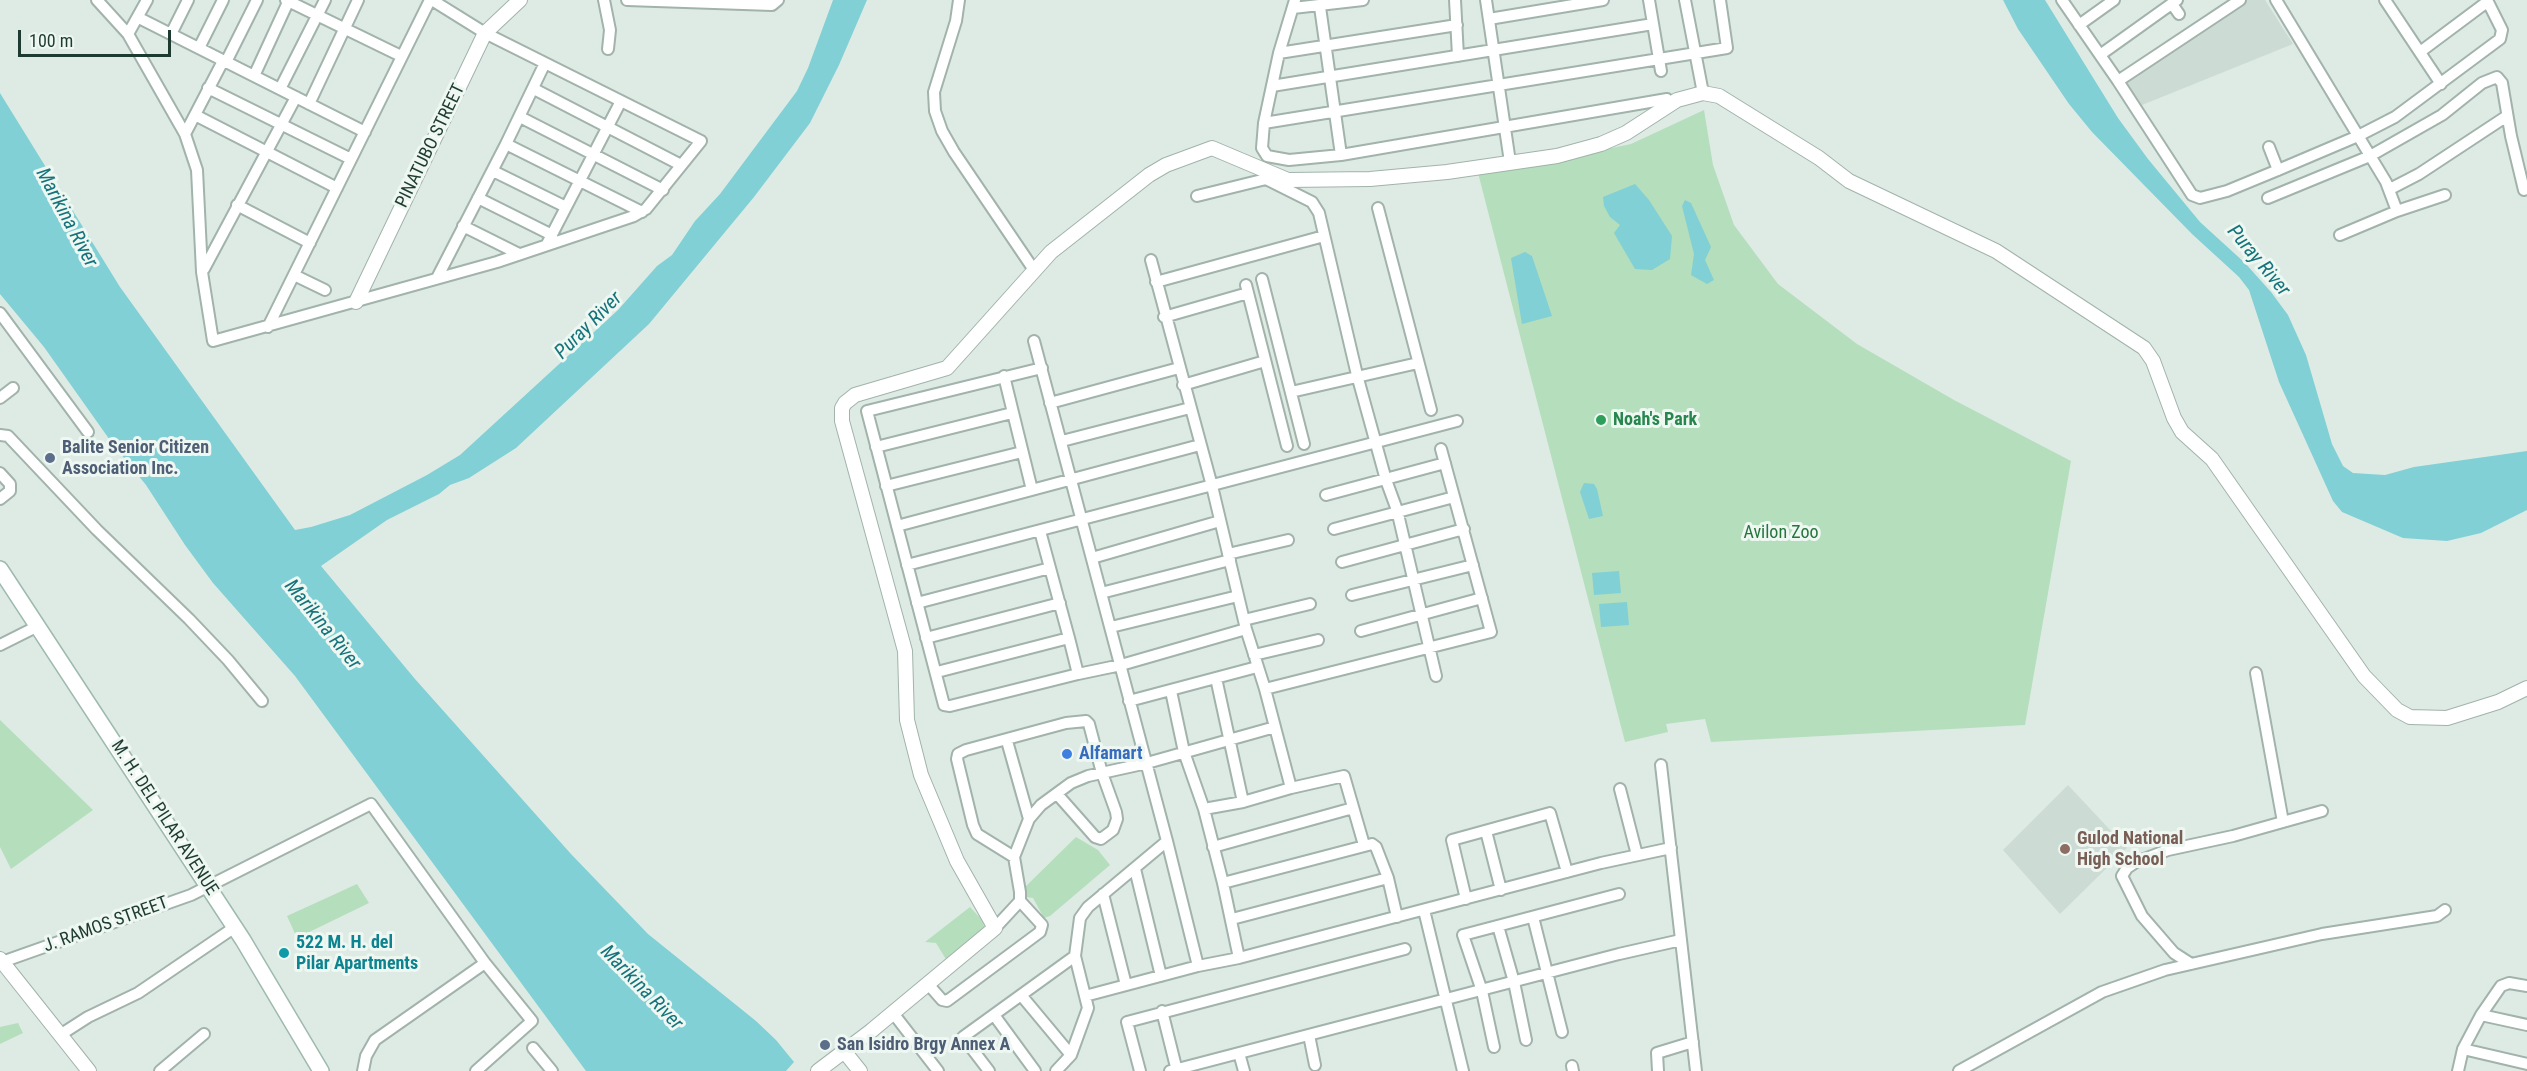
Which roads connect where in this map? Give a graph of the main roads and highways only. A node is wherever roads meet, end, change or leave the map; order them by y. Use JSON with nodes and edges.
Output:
{"nodes":[{"id":1,"x":0,"y":569,"type":"edge"},
{"id":2,"x":321,"y":1071,"type":"edge"}],
"edges":[{"from":1,"to":2,"type":"main road","name":"M. H. DEL PILAR AVENUE"}]}
